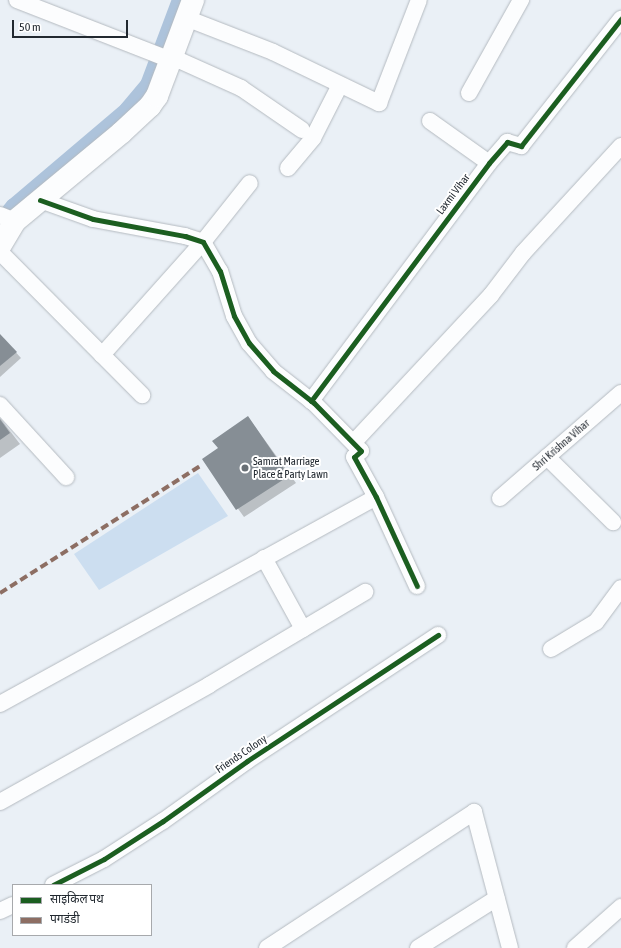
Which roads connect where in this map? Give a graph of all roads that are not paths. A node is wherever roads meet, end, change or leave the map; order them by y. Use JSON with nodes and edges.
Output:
{"nodes":[{"id":1,"x":16,"y":0,"type":"edge"},
{"id":2,"x":419,"y":0,"type":"edge"},
{"id":3,"x":521,"y":0,"type":"edge"},
{"id":4,"x":190,"y":9,"type":"edge"},
{"id":5,"x":621,"y":18,"type":"edge"},
{"id":6,"x":165,"y":58,"type":"junction"},
{"id":7,"x":340,"y":84,"type":"junction"},
{"id":8,"x":469,"y":93,"type":"dead end"},
{"id":9,"x":430,"y":121,"type":"dead end"},
{"id":10,"x":302,"y":130,"type":"dead end"},
{"id":11,"x":621,"y":146,"type":"edge"},
{"id":12,"x":489,"y":163,"type":"junction"},
{"id":13,"x":288,"y":168,"type":"dead end"},
{"id":14,"x":250,"y":183,"type":"dead end"},
{"id":15,"x":40,"y":200,"type":"junction"},
{"id":16,"x":6,"y":217,"type":"edge"},
{"id":17,"x":203,"y":242,"type":"junction"},
{"id":18,"x":0,"y":246,"type":"edge"},
{"id":19,"x":0,"y":252,"type":"edge"},
{"id":20,"x":102,"y":355,"type":"junction"},
{"id":21,"x":621,"y":393,"type":"edge"},
{"id":22,"x":142,"y":395,"type":"dead end"},
{"id":23,"x":311,"y":401,"type":"junction"},
{"id":24,"x":0,"y":406,"type":"edge"},
{"id":25,"x":354,"y":442,"type":"junction"},
{"id":26,"x":547,"y":457,"type":"junction"},
{"id":27,"x":66,"y":477,"type":"dead end"},
{"id":28,"x":376,"y":497,"type":"junction"},
{"id":29,"x":500,"y":498,"type":"dead end"},
{"id":30,"x":613,"y":522,"type":"dead end"},
{"id":31,"x":264,"y":558,"type":"junction"},
{"id":32,"x":418,"y":586,"type":"dead end"},
{"id":33,"x":621,"y":588,"type":"edge"},
{"id":34,"x":365,"y":592,"type":"dead end"},
{"id":35,"x":303,"y":629,"type":"junction"},
{"id":36,"x":438,"y":635,"type":"dead end"},
{"id":37,"x":551,"y":648,"type":"dead end"},
{"id":38,"x":0,"y":704,"type":"edge"},
{"id":39,"x":0,"y":802,"type":"edge"},
{"id":40,"x":55,"y":884,"type":"edge"},
{"id":41,"x":497,"y":898,"type":"junction"},
{"id":42,"x":12,"y":905,"type":"edge"},
{"id":43,"x":621,"y":907,"type":"edge"},
{"id":44,"x":0,"y":910,"type":"edge"},
{"id":45,"x":267,"y":948,"type":"edge"},
{"id":46,"x":418,"y":948,"type":"edge"},
{"id":47,"x":510,"y":948,"type":"edge"},
{"id":48,"x":575,"y":948,"type":"edge"}],
"edges":[{"from":1,"to":6,"type":"street"},
{"from":2,"to":7,"type":"street"},
{"from":3,"to":8,"type":"street"},
{"from":4,"to":6,"type":"main road"},
{"from":4,"to":7,"type":"street"},
{"from":5,"to":12,"type":"street","name":"Laxmi Vihar"},
{"from":6,"to":10,"type":"street"},
{"from":6,"to":15,"type":"main road"},
{"from":7,"to":13,"type":"street"},
{"from":9,"to":12,"type":"street"},
{"from":11,"to":25,"type":"street"},
{"from":12,"to":23,"type":"street","name":"Laxmi Vihar"},
{"from":14,"to":17,"type":"street"},
{"from":15,"to":16,"type":"main road"},
{"from":15,"to":17,"type":"street"},
{"from":16,"to":18,"type":"main road"},
{"from":17,"to":20,"type":"street"},
{"from":17,"to":23,"type":"street"},
{"from":19,"to":20,"type":"street"},
{"from":20,"to":22,"type":"street"},
{"from":21,"to":26,"type":"street","name":"Shri Krishna Vihar"},
{"from":23,"to":25,"type":"street"},
{"from":24,"to":27,"type":"street"},
{"from":25,"to":28,"type":"street"},
{"from":26,"to":29,"type":"street","name":"Shri Krishna Vihar"},
{"from":26,"to":30,"type":"street"},
{"from":28,"to":31,"type":"street"},
{"from":28,"to":32,"type":"street"},
{"from":31,"to":35,"type":"street"},
{"from":31,"to":38,"type":"street"},
{"from":33,"to":37,"type":"street"},
{"from":34,"to":35,"type":"street"},
{"from":35,"to":39,"type":"street"},
{"from":36,"to":40,"type":"street","name":"Friends Colony"},
{"from":41,"to":45,"type":"street"},
{"from":41,"to":46,"type":"street"},
{"from":41,"to":47,"type":"street"},
{"from":42,"to":44,"type":"street"},
{"from":43,"to":48,"type":"street"}]}
